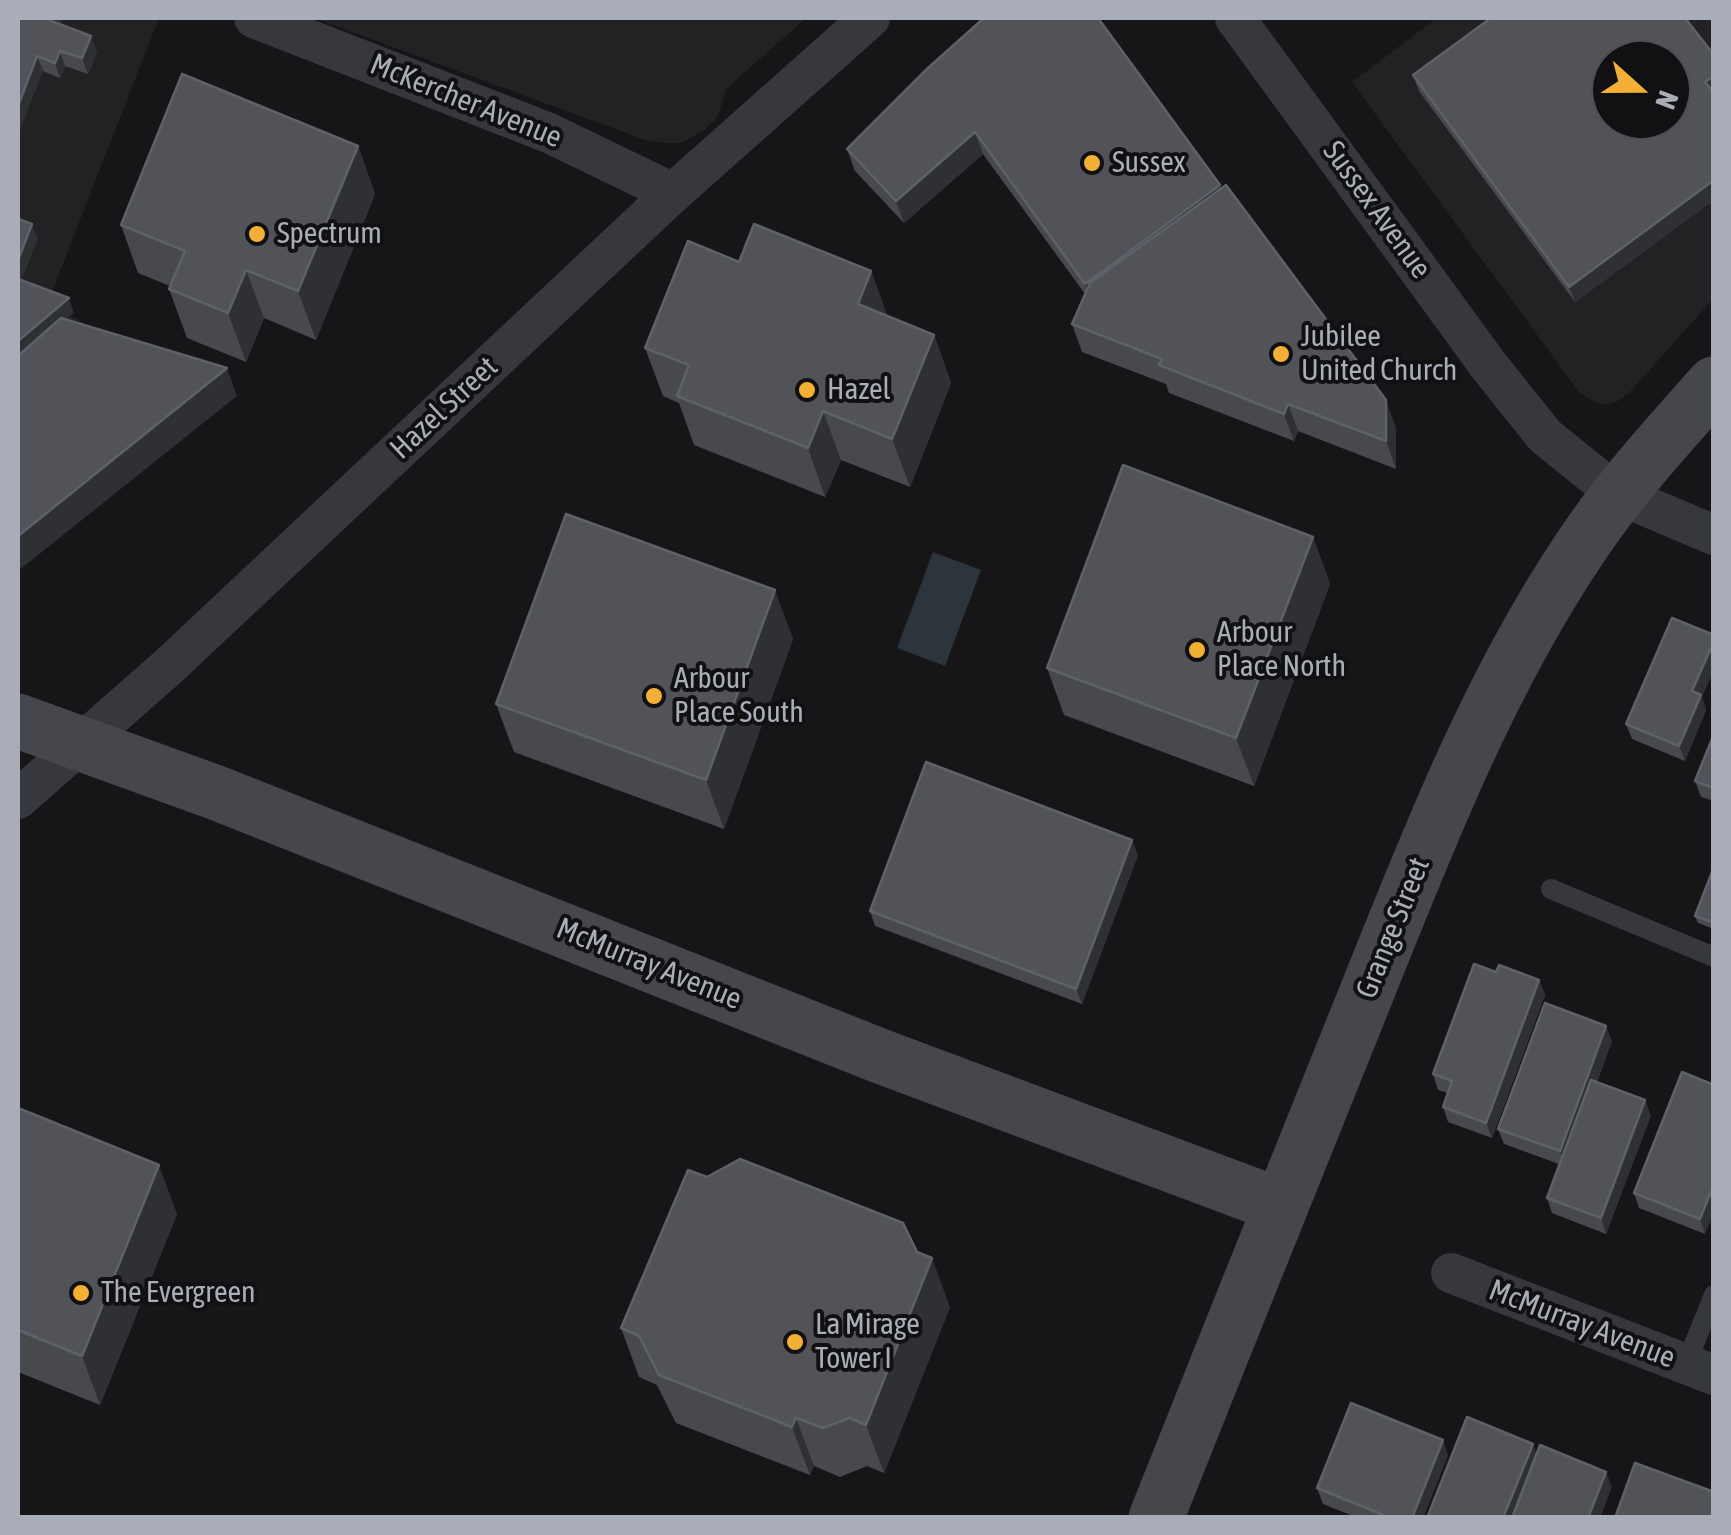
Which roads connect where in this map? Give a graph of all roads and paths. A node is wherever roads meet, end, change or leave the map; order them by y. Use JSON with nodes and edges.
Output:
{"nodes":[{"id":1,"x":870,"y":18,"type":"edge"},
{"id":2,"x":1235,"y":18,"type":"edge"},
{"id":3,"x":279,"y":22,"type":"edge"},
{"id":4,"x":674,"y":193,"type":"junction"},
{"id":5,"x":1714,"y":384,"type":"edge"},
{"id":6,"x":1617,"y":494,"type":"junction"},
{"id":7,"x":1714,"y":535,"type":"edge"},
{"id":8,"x":18,"y":721,"type":"edge"},
{"id":9,"x":79,"y":744,"type":"junction"},
{"id":10,"x":18,"y":799,"type":"edge"},
{"id":11,"x":1550,"y":889,"type":"dead end"},
{"id":12,"x":1714,"y":957,"type":"edge"},
{"id":13,"x":1281,"y":1206,"type":"junction"},
{"id":14,"x":1452,"y":1272,"type":"dead end"},
{"id":15,"x":1714,"y":1295,"type":"edge"},
{"id":16,"x":1700,"y":1370,"type":"edge"},
{"id":17,"x":1156,"y":1518,"type":"edge"}],
"edges":[{"from":1,"to":4,"type":"street","name":"Hazel Street"},
{"from":2,"to":6,"type":"street","name":"Sussex Avenue"},
{"from":3,"to":4,"type":"street","name":"McKercher Avenue"},
{"from":4,"to":9,"type":"street","name":"Hazel Street"},
{"from":5,"to":6,"type":"street","name":"Grange Street"},
{"from":6,"to":7,"type":"street","name":"Sussex Avenue"},
{"from":6,"to":13,"type":"street","name":"Grange Street"},
{"from":8,"to":9,"type":"street","name":"McMurray Avenue"},
{"from":9,"to":10,"type":"street","name":"Hazel Street"},
{"from":9,"to":13,"type":"street","name":"McMurray Avenue"},
{"from":11,"to":12,"type":"lane"},
{"from":13,"to":17,"type":"street","name":"Grange Street"},
{"from":14,"to":16,"type":"street","name":"McMurray Avenue"},
{"from":15,"to":16,"type":"lane"}]}
